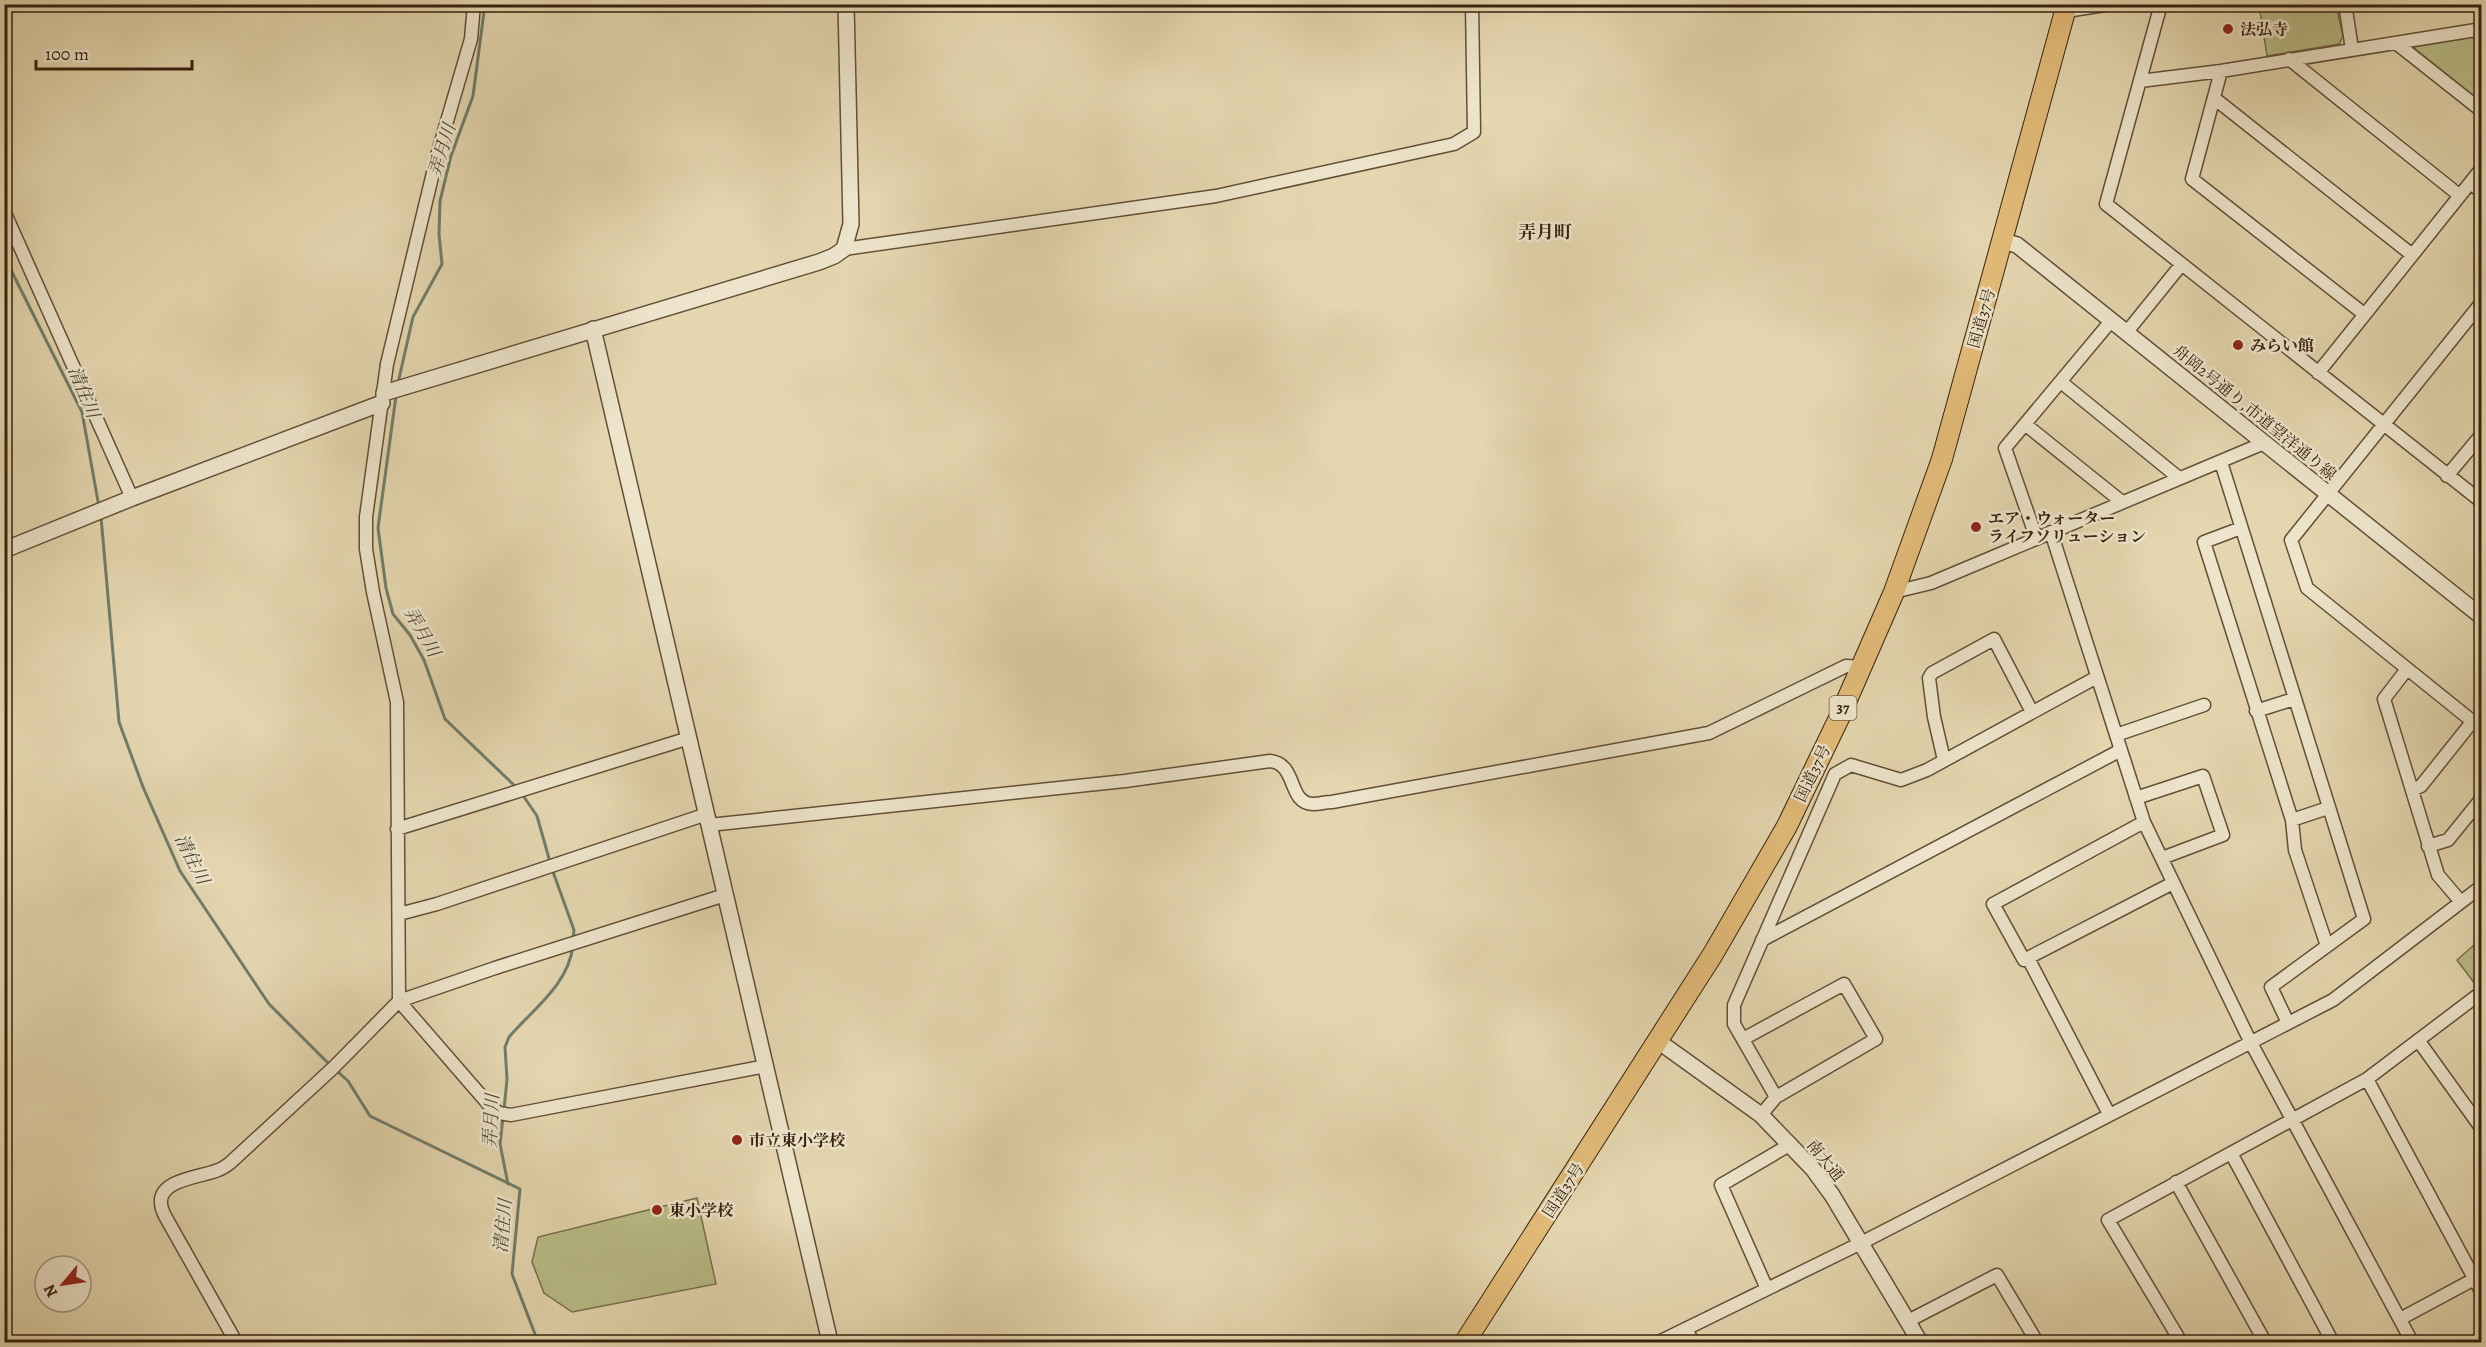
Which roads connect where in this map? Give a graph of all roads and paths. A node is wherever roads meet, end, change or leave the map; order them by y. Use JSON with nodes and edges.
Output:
{"nodes":[{"id":1,"x":474,"y":4,"type":"edge"},
{"id":2,"x":846,"y":4,"type":"edge"},
{"id":3,"x":1472,"y":4,"type":"edge"},
{"id":4,"x":2111,"y":4,"type":"edge"},
{"id":5,"x":2161,"y":4,"type":"edge"},
{"id":6,"x":2345,"y":4,"type":"edge"},
{"id":7,"x":2066,"y":8,"type":"edge"},
{"id":8,"x":2481,"y":29,"type":"edge"},
{"id":9,"x":2396,"y":43,"type":"junction"},
{"id":10,"x":2352,"y":49,"type":"junction"},
{"id":11,"x":2289,"y":59,"type":"junction"},
{"id":12,"x":2221,"y":71,"type":"junction"},
{"id":13,"x":2140,"y":81,"type":"junction"},
{"id":14,"x":2214,"y":98,"type":"junction"},
{"id":15,"x":2481,"y":111,"type":"edge"},
{"id":16,"x":2481,"y":168,"type":"edge"},
{"id":17,"x":2470,"y":183,"type":"junction"},
{"id":18,"x":2481,"y":192,"type":"edge"},
{"id":19,"x":2459,"y":195,"type":"junction"},
{"id":20,"x":4,"y":212,"type":"edge"},
{"id":21,"x":2003,"y":241,"type":"junction"},
{"id":22,"x":844,"y":249,"type":"junction"},
{"id":23,"x":2411,"y":254,"type":"junction"},
{"id":24,"x":2181,"y":265,"type":"junction"},
{"id":25,"x":2481,"y":302,"type":"edge"},
{"id":26,"x":2364,"y":314,"type":"junction"},
{"id":27,"x":2111,"y":321,"type":"junction"},
{"id":28,"x":593,"y":329,"type":"junction"},
{"id":29,"x":2126,"y":333,"type":"junction"},
{"id":30,"x":2318,"y":373,"type":"junction"},
{"id":31,"x":2061,"y":382,"type":"junction"},
{"id":32,"x":383,"y":398,"type":"junction"},
{"id":33,"x":2026,"y":424,"type":"junction"},
{"id":34,"x":2383,"y":425,"type":"junction"},
{"id":35,"x":2481,"y":434,"type":"edge"},
{"id":36,"x":2264,"y":443,"type":"junction"},
{"id":37,"x":2221,"y":462,"type":"junction"},
{"id":38,"x":2447,"y":476,"type":"junction"},
{"id":39,"x":2179,"y":478,"type":"junction"},
{"id":40,"x":2327,"y":493,"type":"junction"},
{"id":41,"x":132,"y":498,"type":"junction"},
{"id":42,"x":2122,"y":502,"type":"junction"},
{"id":43,"x":2481,"y":502,"type":"edge"},
{"id":44,"x":2241,"y":528,"type":"junction"},
{"id":45,"x":2051,"y":532,"type":"junction"},
{"id":46,"x":2036,"y":537,"type":"junction"},
{"id":47,"x":4,"y":550,"type":"edge"},
{"id":48,"x":1894,"y":592,"type":"junction"},
{"id":49,"x":2481,"y":616,"type":"edge"},
{"id":50,"x":1861,"y":667,"type":"junction"},
{"id":51,"x":2407,"y":669,"type":"junction"},
{"id":52,"x":2097,"y":677,"type":"junction"},
{"id":53,"x":2294,"y":699,"type":"junction"},
{"id":54,"x":2204,"y":705,"type":"dead end"},
{"id":55,"x":2256,"y":711,"type":"junction"},
{"id":56,"x":2032,"y":712,"type":"junction"},
{"id":57,"x":2477,"y":726,"type":"edge"},
{"id":58,"x":2116,"y":735,"type":"junction"},
{"id":59,"x":689,"y":738,"type":"junction"},
{"id":60,"x":2121,"y":750,"type":"junction"},
{"id":61,"x":1944,"y":760,"type":"junction"},
{"id":62,"x":2412,"y":790,"type":"junction"},
{"id":63,"x":2136,"y":798,"type":"junction"},
{"id":64,"x":2481,"y":798,"type":"edge"},
{"id":65,"x":2328,"y":808,"type":"junction"},
{"id":66,"x":708,"y":820,"type":"junction"},
{"id":67,"x":2292,"y":820,"type":"junction"},
{"id":68,"x":2144,"y":822,"type":"junction"},
{"id":69,"x":397,"y":829,"type":"junction"},
{"id":70,"x":2428,"y":846,"type":"junction"},
{"id":71,"x":2162,"y":858,"type":"junction"},
{"id":72,"x":2174,"y":883,"type":"junction"},
{"id":73,"x":2481,"y":886,"type":"edge"},
{"id":74,"x":725,"y":895,"type":"junction"},
{"id":75,"x":2461,"y":902,"type":"junction"},
{"id":76,"x":399,"y":914,"type":"junction"},
{"id":77,"x":1762,"y":940,"type":"junction"},
{"id":78,"x":2327,"y":946,"type":"junction"},
{"id":79,"x":2028,"y":958,"type":"junction"},
{"id":80,"x":2481,"y":998,"type":"edge"},
{"id":81,"x":399,"y":1001,"type":"junction"},
{"id":82,"x":2288,"y":1023,"type":"junction"},
{"id":83,"x":1743,"y":1039,"type":"junction"},
{"id":84,"x":1658,"y":1041,"type":"junction"},
{"id":85,"x":2250,"y":1041,"type":"junction"},
{"id":86,"x":2418,"y":1041,"type":"junction"},
{"id":87,"x":766,"y":1066,"type":"junction"},
{"id":88,"x":2367,"y":1079,"type":"junction"},
{"id":89,"x":1776,"y":1097,"type":"junction"},
{"id":90,"x":2109,"y":1114,"type":"junction"},
{"id":91,"x":1761,"y":1115,"type":"junction"},
{"id":92,"x":2292,"y":1119,"type":"junction"},
{"id":93,"x":2481,"y":1129,"type":"edge"},
{"id":94,"x":1791,"y":1144,"type":"junction"},
{"id":95,"x":2231,"y":1153,"type":"junction"},
{"id":96,"x":2176,"y":1182,"type":"junction"},
{"id":97,"x":1861,"y":1243,"type":"junction"},
{"id":98,"x":2478,"y":1277,"type":"edge"},
{"id":99,"x":1767,"y":1289,"type":"junction"},
{"id":100,"x":2481,"y":1293,"type":"edge"},
{"id":101,"x":2400,"y":1319,"type":"junction"},
{"id":102,"x":1908,"y":1322,"type":"junction"},
{"id":103,"x":1686,"y":1329,"type":"junction"},
{"id":104,"x":236,"y":1342,"type":"edge"},
{"id":105,"x":830,"y":1342,"type":"edge"},
{"id":106,"x":1465,"y":1342,"type":"edge"},
{"id":107,"x":1659,"y":1342,"type":"edge"},
{"id":108,"x":1693,"y":1342,"type":"edge"},
{"id":109,"x":1920,"y":1342,"type":"edge"},
{"id":110,"x":2037,"y":1342,"type":"edge"},
{"id":111,"x":2181,"y":1342,"type":"edge"},
{"id":112,"x":2265,"y":1342,"type":"edge"},
{"id":113,"x":2319,"y":1342,"type":"edge"},
{"id":114,"x":2412,"y":1342,"type":"edge"}],
"edges":[{"from":1,"to":32,"type":"street"},
{"from":2,"to":22,"type":"street"},
{"from":3,"to":22,"type":"street"},
{"from":4,"to":7,"type":"street"},
{"from":5,"to":13,"type":"street"},
{"from":6,"to":10,"type":"street"},
{"from":7,"to":21,"type":"highway","name":"国道37号","number":"37"},
{"from":8,"to":9,"type":"street"},
{"from":9,"to":10,"type":"street"},
{"from":9,"to":15,"type":"street"},
{"from":10,"to":11,"type":"street"},
{"from":11,"to":12,"type":"street"},
{"from":11,"to":19,"type":"street"},
{"from":12,"to":13,"type":"street"},
{"from":12,"to":14,"type":"street"},
{"from":13,"to":24,"type":"street"},
{"from":14,"to":23,"type":"street"},
{"from":14,"to":26,"type":"street"},
{"from":16,"to":17,"type":"street"},
{"from":17,"to":18,"type":"street"},
{"from":17,"to":19,"type":"street"},
{"from":19,"to":23,"type":"street"},
{"from":20,"to":41,"type":"street"},
{"from":21,"to":27,"type":"street","name":"舟岡2号通り,市道望洋通り線"},
{"from":21,"to":48,"type":"highway","name":"国道37号","number":"37"},
{"from":22,"to":28,"type":"street"},
{"from":23,"to":26,"type":"street"},
{"from":24,"to":29,"type":"street"},
{"from":24,"to":30,"type":"street"},
{"from":25,"to":34,"type":"street"},
{"from":26,"to":30,"type":"street"},
{"from":27,"to":29,"type":"street","name":"舟岡2号通り,市道望洋通り線"},
{"from":27,"to":31,"type":"street"},
{"from":28,"to":32,"type":"street"},
{"from":28,"to":59,"type":"street"},
{"from":29,"to":36,"type":"street","name":"舟岡2号通り,市道望洋通り線"},
{"from":30,"to":34,"type":"street"},
{"from":31,"to":33,"type":"street"},
{"from":31,"to":39,"type":"street"},
{"from":32,"to":41,"type":"street"},
{"from":32,"to":69,"type":"street"},
{"from":33,"to":42,"type":"street"},
{"from":33,"to":46,"type":"street"},
{"from":34,"to":38,"type":"street"},
{"from":34,"to":40,"type":"street"},
{"from":35,"to":38,"type":"street"},
{"from":36,"to":37,"type":"street"},
{"from":36,"to":40,"type":"street","name":"舟岡2号通り,市道望洋通り線"},
{"from":37,"to":39,"type":"street"},
{"from":37,"to":44,"type":"street"},
{"from":38,"to":43,"type":"street"},
{"from":39,"to":42,"type":"street"},
{"from":40,"to":49,"type":"street","name":"舟岡2号通り,市道望洋通り線"},
{"from":40,"to":51,"type":"street"},
{"from":41,"to":47,"type":"street"},
{"from":42,"to":45,"type":"street"},
{"from":44,"to":53,"type":"street"},
{"from":44,"to":55,"type":"street"},
{"from":45,"to":46,"type":"street"},
{"from":45,"to":52,"type":"street"},
{"from":46,"to":48,"type":"street"},
{"from":48,"to":50,"type":"highway","name":"国道37号","number":"37"},
{"from":50,"to":66,"type":"street"},
{"from":50,"to":84,"type":"highway","name":"国道37号","number":"37"},
{"from":51,"to":57,"type":"street"},
{"from":51,"to":62,"type":"street"},
{"from":52,"to":56,"type":"street"},
{"from":52,"to":58,"type":"street"},
{"from":53,"to":55,"type":"street"},
{"from":53,"to":65,"type":"street"},
{"from":54,"to":58,"type":"street"},
{"from":55,"to":67,"type":"street"},
{"from":56,"to":61,"type":"street"},
{"from":56,"to":61,"type":"street"},
{"from":57,"to":62,"type":"street"},
{"from":58,"to":60,"type":"street"},
{"from":59,"to":66,"type":"street"},
{"from":59,"to":69,"type":"street"},
{"from":60,"to":63,"type":"street"},
{"from":60,"to":77,"type":"street"},
{"from":61,"to":77,"type":"street"},
{"from":62,"to":70,"type":"street"},
{"from":63,"to":68,"type":"street"},
{"from":63,"to":71,"type":"street"},
{"from":64,"to":70,"type":"street"},
{"from":65,"to":67,"type":"street"},
{"from":65,"to":78,"type":"street"},
{"from":66,"to":74,"type":"street"},
{"from":66,"to":76,"type":"street"},
{"from":67,"to":78,"type":"street"},
{"from":68,"to":71,"type":"street"},
{"from":68,"to":79,"type":"street"},
{"from":69,"to":76,"type":"street"},
{"from":70,"to":75,"type":"street"},
{"from":71,"to":72,"type":"street"},
{"from":72,"to":79,"type":"street"},
{"from":72,"to":85,"type":"street"},
{"from":73,"to":75,"type":"street"},
{"from":74,"to":81,"type":"street"},
{"from":74,"to":87,"type":"street"},
{"from":75,"to":82,"type":"street"},
{"from":76,"to":81,"type":"street"},
{"from":77,"to":83,"type":"street"},
{"from":78,"to":82,"type":"street"},
{"from":79,"to":90,"type":"street"},
{"from":80,"to":86,"type":"street"},
{"from":81,"to":87,"type":"street"},
{"from":81,"to":104,"type":"street"},
{"from":82,"to":85,"type":"street"},
{"from":83,"to":89,"type":"street"},
{"from":83,"to":89,"type":"street"},
{"from":84,"to":91,"type":"street","name":"南大通"},
{"from":84,"to":106,"type":"highway","name":"国道37号","number":"37"},
{"from":85,"to":90,"type":"street"},
{"from":85,"to":92,"type":"street"},
{"from":86,"to":88,"type":"street"},
{"from":86,"to":93,"type":"street"},
{"from":87,"to":105,"type":"street"},
{"from":88,"to":92,"type":"street"},
{"from":88,"to":98,"type":"street"},
{"from":89,"to":91,"type":"street"},
{"from":90,"to":97,"type":"street"},
{"from":91,"to":94,"type":"street","name":"南大通"},
{"from":92,"to":95,"type":"street"},
{"from":92,"to":101,"type":"street"},
{"from":94,"to":97,"type":"street","name":"南大通"},
{"from":94,"to":99,"type":"street"},
{"from":95,"to":96,"type":"street"},
{"from":95,"to":113,"type":"street"},
{"from":96,"to":111,"type":"street"},
{"from":96,"to":112,"type":"street"},
{"from":97,"to":99,"type":"street"},
{"from":97,"to":102,"type":"street","name":"南大通"},
{"from":98,"to":100,"type":"street"},
{"from":98,"to":101,"type":"street"},
{"from":99,"to":103,"type":"street"},
{"from":101,"to":114,"type":"street"},
{"from":102,"to":109,"type":"street","name":"南大通"},
{"from":102,"to":110,"type":"street"},
{"from":103,"to":107,"type":"street"},
{"from":103,"to":108,"type":"street"}]}
